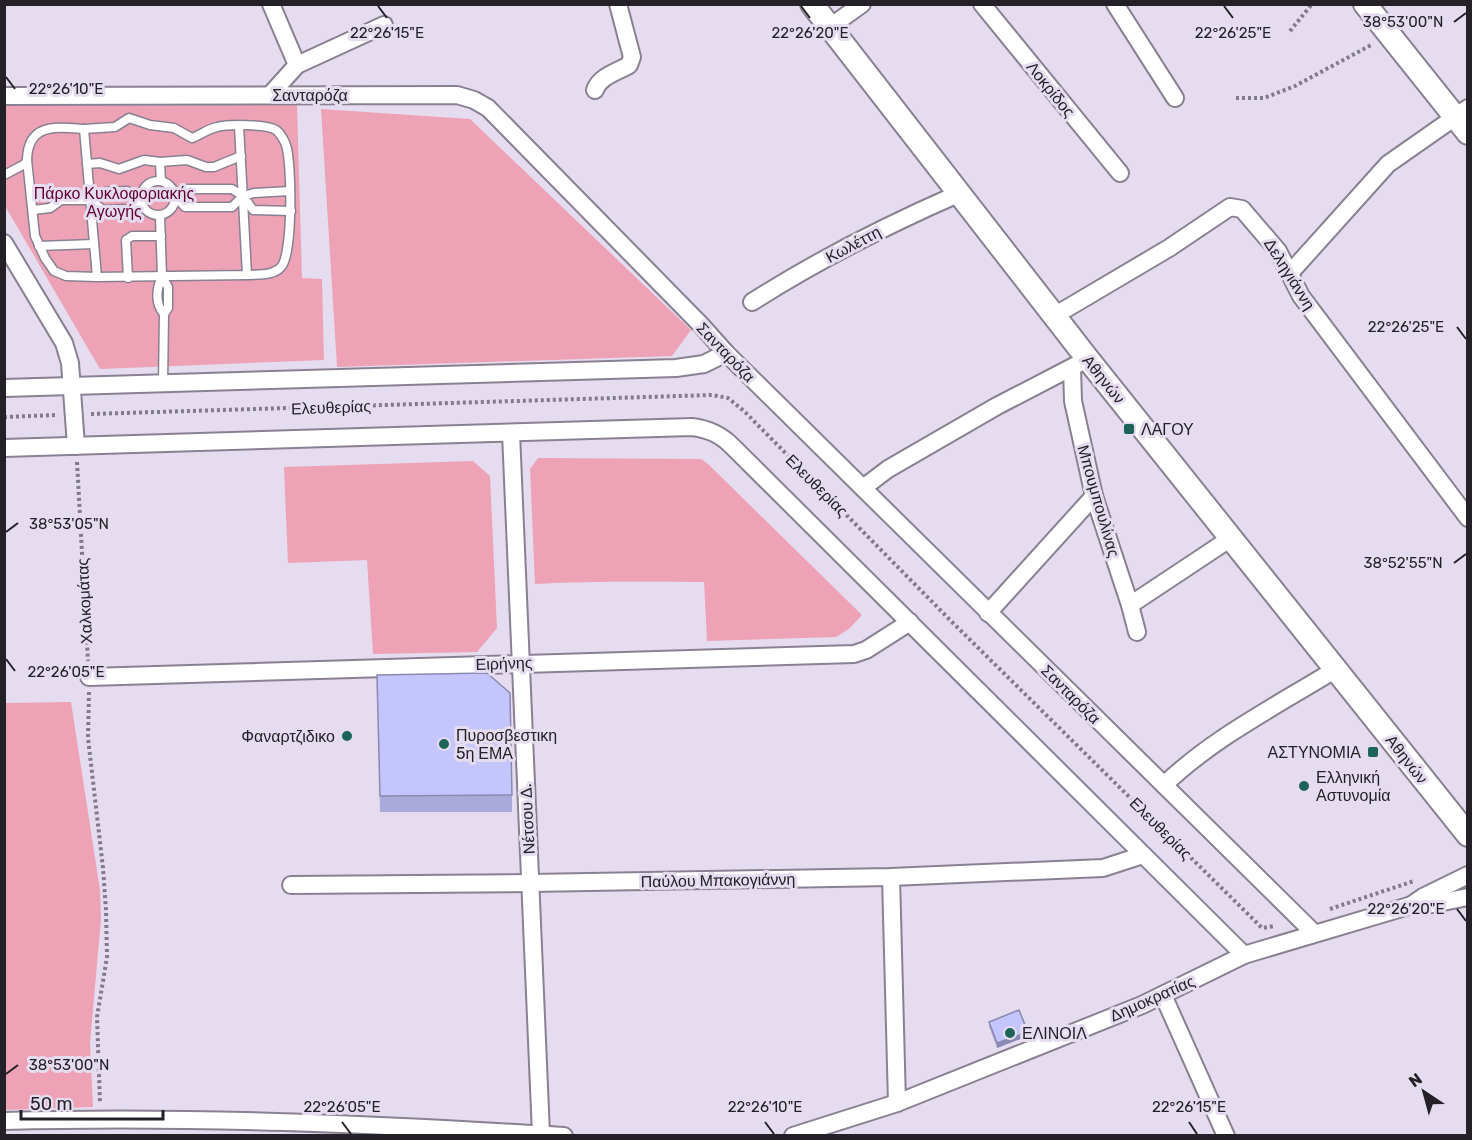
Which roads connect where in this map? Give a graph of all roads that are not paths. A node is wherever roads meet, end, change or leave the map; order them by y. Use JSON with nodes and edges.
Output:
{"nodes":[{"id":1,"x":271,"y":4,"type":"edge"},
{"id":2,"x":618,"y":4,"type":"edge"},
{"id":3,"x":812,"y":4,"type":"edge"},
{"id":4,"x":862,"y":4,"type":"edge"},
{"id":5,"x":982,"y":4,"type":"edge"},
{"id":6,"x":1115,"y":4,"type":"edge"},
{"id":7,"x":1365,"y":4,"type":"edge"},
{"id":8,"x":384,"y":25,"type":"dead end"},
{"id":9,"x":830,"y":27,"type":"junction"},
{"id":10,"x":297,"y":65,"type":"junction"},
{"id":11,"x":595,"y":90,"type":"dead end"},
{"id":12,"x":270,"y":95,"type":"junction"},
{"id":13,"x":4,"y":96,"type":"edge"},
{"id":14,"x":1175,"y":98,"type":"dead end"},
{"id":15,"x":1463,"y":119,"type":"edge"},
{"id":16,"x":239,"y":126,"type":"junction"},
{"id":17,"x":84,"y":129,"type":"junction"},
{"id":18,"x":241,"y":156,"type":"junction"},
{"id":19,"x":27,"y":160,"type":"junction"},
{"id":20,"x":160,"y":162,"type":"junction"},
{"id":21,"x":87,"y":164,"type":"junction"},
{"id":22,"x":1120,"y":173,"type":"dead end"},
{"id":23,"x":4,"y":175,"type":"edge"},
{"id":24,"x":161,"y":181,"type":"junction"},
{"id":25,"x":290,"y":190,"type":"junction"},
{"id":26,"x":32,"y":192,"type":"junction"},
{"id":27,"x":958,"y":194,"type":"junction"},
{"id":28,"x":175,"y":196,"type":"junction"},
{"id":29,"x":243,"y":196,"type":"junction"},
{"id":30,"x":140,"y":199,"type":"junction"},
{"id":31,"x":61,"y":200,"type":"junction"},
{"id":32,"x":90,"y":200,"type":"junction"},
{"id":33,"x":33,"y":210,"type":"junction"},
{"id":34,"x":291,"y":211,"type":"junction"},
{"id":35,"x":160,"y":216,"type":"junction"},
{"id":36,"x":161,"y":236,"type":"junction"},
{"id":37,"x":4,"y":243,"type":"edge"},
{"id":38,"x":94,"y":244,"type":"junction"},
{"id":39,"x":39,"y":246,"type":"junction"},
{"id":40,"x":1290,"y":273,"type":"junction"},
{"id":41,"x":247,"y":275,"type":"junction"},
{"id":42,"x":97,"y":277,"type":"junction"},
{"id":43,"x":162,"y":277,"type":"junction"},
{"id":44,"x":128,"y":278,"type":"junction"},
{"id":45,"x":752,"y":302,"type":"dead end"},
{"id":46,"x":1053,"y":316,"type":"junction"},
{"id":47,"x":726,"y":353,"type":"junction"},
{"id":48,"x":1079,"y":363,"type":"junction"},
{"id":49,"x":163,"y":383,"type":"junction"},
{"id":50,"x":72,"y":387,"type":"junction"},
{"id":51,"x":4,"y":388,"type":"edge"},
{"id":52,"x":511,"y":432,"type":"junction"},
{"id":53,"x":76,"y":446,"type":"junction"},
{"id":54,"x":4,"y":448,"type":"edge"},
{"id":55,"x":863,"y":488,"type":"junction"},
{"id":56,"x":1094,"y":496,"type":"junction"},
{"id":57,"x":1467,"y":518,"type":"edge"},
{"id":58,"x":1232,"y":538,"type":"junction"},
{"id":59,"x":1130,"y":605,"type":"junction"},
{"id":60,"x":988,"y":613,"type":"junction"},
{"id":61,"x":910,"y":622,"type":"junction"},
{"id":62,"x":1137,"y":632,"type":"dead end"},
{"id":63,"x":520,"y":663,"type":"junction"},
{"id":64,"x":1336,"y":669,"type":"junction"},
{"id":65,"x":88,"y":677,"type":"road end"},
{"id":66,"x":1164,"y":785,"type":"junction"},
{"id":67,"x":1467,"y":835,"type":"edge"},
{"id":68,"x":1143,"y":855,"type":"junction"},
{"id":69,"x":1467,"y":875,"type":"edge"},
{"id":70,"x":891,"y":877,"type":"junction"},
{"id":71,"x":530,"y":884,"type":"junction"},
{"id":72,"x":291,"y":885,"type":"dead end"},
{"id":73,"x":1467,"y":897,"type":"edge"},
{"id":74,"x":1412,"y":905,"type":"junction"},
{"id":75,"x":1314,"y":933,"type":"junction"},
{"id":76,"x":1244,"y":955,"type":"junction"},
{"id":77,"x":1163,"y":994,"type":"junction"},
{"id":78,"x":897,"y":1103,"type":"junction"},
{"id":79,"x":4,"y":1121,"type":"edge"},
{"id":80,"x":824,"y":1131,"type":"edge"},
{"id":81,"x":541,"y":1134,"type":"edge"},
{"id":82,"x":564,"y":1136,"type":"edge"},
{"id":83,"x":793,"y":1136,"type":"edge"},
{"id":84,"x":1226,"y":1136,"type":"edge"}],
"edges":[{"from":1,"to":10,"type":"street"},
{"from":2,"to":11,"type":"street"},
{"from":3,"to":9,"type":"main road","name":"Αθηνών"},
{"from":4,"to":9,"type":"street"},
{"from":5,"to":22,"type":"street","name":"Λοκρίδος"},
{"from":6,"to":14,"type":"street"},
{"from":7,"to":15,"type":"main road"},
{"from":8,"to":10,"type":"street"},
{"from":9,"to":27,"type":"main road","name":"Αθηνών"},
{"from":10,"to":12,"type":"street"},
{"from":12,"to":13,"type":"street","name":"Σανταρόζα"},
{"from":12,"to":47,"type":"street","name":"Σανταρόζα"},
{"from":15,"to":40,"type":"street"},
{"from":16,"to":17,"type":"lane"},
{"from":16,"to":18,"type":"lane"},
{"from":16,"to":25,"type":"lane"},
{"from":17,"to":19,"type":"lane"},
{"from":17,"to":21,"type":"lane"},
{"from":18,"to":20,"type":"lane"},
{"from":18,"to":29,"type":"lane"},
{"from":19,"to":23,"type":"lane"},
{"from":19,"to":26,"type":"lane"},
{"from":20,"to":21,"type":"lane"},
{"from":20,"to":24,"type":"lane"},
{"from":21,"to":32,"type":"lane"},
{"from":24,"to":28,"type":"lane"},
{"from":24,"to":30,"type":"lane"},
{"from":25,"to":29,"type":"lane"},
{"from":25,"to":34,"type":"lane"},
{"from":26,"to":31,"type":"lane"},
{"from":26,"to":33,"type":"lane"},
{"from":27,"to":45,"type":"street","name":"Κωλέττη"},
{"from":27,"to":46,"type":"main road","name":"Αθηνών"},
{"from":28,"to":29,"type":"lane"},
{"from":28,"to":29,"type":"lane"},
{"from":28,"to":35,"type":"lane"},
{"from":29,"to":34,"type":"lane"},
{"from":29,"to":41,"type":"lane"},
{"from":30,"to":32,"type":"lane"},
{"from":30,"to":32,"type":"lane"},
{"from":30,"to":35,"type":"lane"},
{"from":31,"to":32,"type":"lane"},
{"from":31,"to":33,"type":"lane"},
{"from":32,"to":38,"type":"lane"},
{"from":33,"to":39,"type":"lane"},
{"from":34,"to":41,"type":"lane"},
{"from":35,"to":36,"type":"lane"},
{"from":36,"to":43,"type":"lane"},
{"from":36,"to":44,"type":"lane"},
{"from":37,"to":50,"type":"street"},
{"from":38,"to":39,"type":"lane"},
{"from":38,"to":42,"type":"lane"},
{"from":39,"to":42,"type":"lane"},
{"from":40,"to":46,"type":"street","name":"Δεληγιάννη"},
{"from":40,"to":57,"type":"street","name":"Δεληγιάννη"},
{"from":41,"to":43,"type":"lane"},
{"from":42,"to":44,"type":"lane"},
{"from":43,"to":44,"type":"lane"},
{"from":43,"to":49,"type":"lane"},
{"from":46,"to":48,"type":"main road","name":"Αθηνών"},
{"from":47,"to":49,"type":"street","name":"Ελευθερίας"},
{"from":47,"to":55,"type":"street","name":"Σανταρόζα"},
{"from":48,"to":55,"type":"street"},
{"from":48,"to":56,"type":"street","name":"Μπουμπουλίνας"},
{"from":48,"to":58,"type":"main road","name":"Αθηνών"},
{"from":49,"to":50,"type":"street","name":"Ελευθερίας"},
{"from":50,"to":51,"type":"street","name":"Ελευθερίας"},
{"from":50,"to":53,"type":"street"},
{"from":52,"to":53,"type":"street","name":"Ελευθερίας"},
{"from":52,"to":61,"type":"street","name":"Ελευθερίας"},
{"from":52,"to":63,"type":"street","name":"Νέτσου Δ."},
{"from":53,"to":54,"type":"street","name":"Ελευθερίας"},
{"from":55,"to":60,"type":"street","name":"Σανταρόζα"},
{"from":56,"to":59,"type":"street","name":"Μπουμπουλίνας"},
{"from":56,"to":60,"type":"street"},
{"from":58,"to":59,"type":"street"},
{"from":58,"to":64,"type":"main road","name":"Αθηνών"},
{"from":59,"to":62,"type":"street","name":"Μπουμπουλίνας"},
{"from":60,"to":66,"type":"street","name":"Σανταρόζα"},
{"from":61,"to":63,"type":"street","name":"Ειρήνης"},
{"from":61,"to":68,"type":"street","name":"Ελευθερίας"},
{"from":63,"to":65,"type":"street","name":"Ειρήνης"},
{"from":63,"to":71,"type":"street","name":"Νέτσου Δ."},
{"from":64,"to":66,"type":"street"},
{"from":64,"to":67,"type":"main road","name":"Αθηνών"},
{"from":66,"to":75,"type":"street","name":"Σανταρόζα"},
{"from":68,"to":70,"type":"street","name":"Παύλου Μπακογιάννη"},
{"from":68,"to":76,"type":"street","name":"Ελευθερίας"},
{"from":69,"to":74,"type":"street","name":"Δημοκρατίας"},
{"from":70,"to":71,"type":"street","name":"Παύλου Μπακογιάννη"},
{"from":70,"to":78,"type":"street"},
{"from":71,"to":72,"type":"street","name":"Παύλου Μπακογιάννη"},
{"from":71,"to":81,"type":"street","name":"Νέτσου Δ."},
{"from":73,"to":74,"type":"street","name":"Δημοκρατίας"},
{"from":74,"to":75,"type":"street","name":"Δημοκρατίας"},
{"from":75,"to":76,"type":"street","name":"Δημοκρατίας"},
{"from":76,"to":77,"type":"street","name":"Δημοκρατίας"},
{"from":77,"to":78,"type":"street","name":"Δημοκρατίας"},
{"from":77,"to":84,"type":"street"},
{"from":78,"to":80,"type":"street","name":"Δημοκρατίας"},
{"from":79,"to":81,"type":"street"},
{"from":80,"to":83,"type":"street","name":"Δημοκρατίας"},
{"from":81,"to":82,"type":"street"}]}
